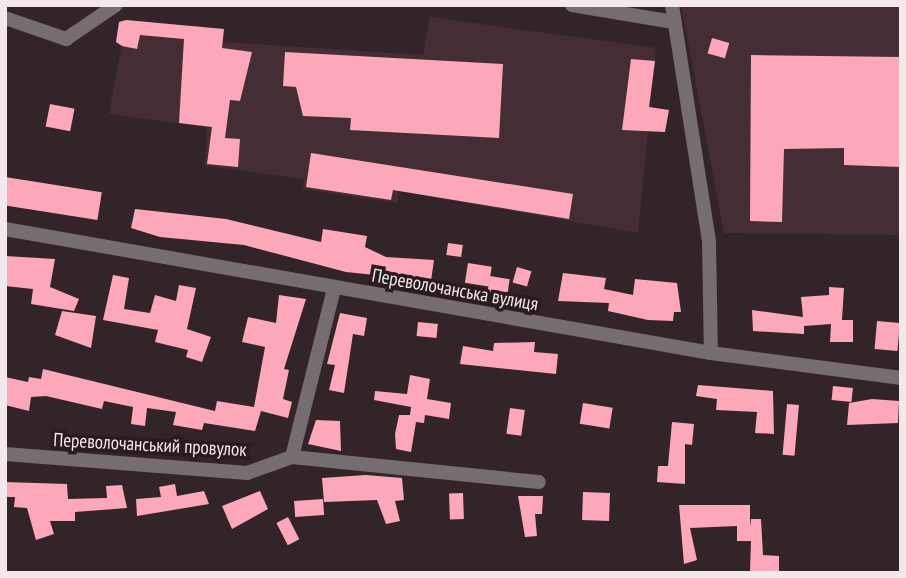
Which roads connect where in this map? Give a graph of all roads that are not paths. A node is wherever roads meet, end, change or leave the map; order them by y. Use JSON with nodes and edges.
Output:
{"nodes":[{"id":1,"x":116,"y":5,"type":"edge"},
{"id":2,"x":572,"y":5,"type":"edge"},
{"id":3,"x":672,"y":5,"type":"edge"},
{"id":4,"x":5,"y":18,"type":"edge"},
{"id":5,"x":674,"y":22,"type":"junction"},
{"id":6,"x":5,"y":229,"type":"edge"},
{"id":7,"x":334,"y":289,"type":"junction"},
{"id":8,"x":710,"y":353,"type":"junction"},
{"id":9,"x":901,"y":378,"type":"edge"},
{"id":10,"x":5,"y":454,"type":"edge"},
{"id":11,"x":292,"y":457,"type":"junction"},
{"id":12,"x":539,"y":482,"type":"dead end"}],
"edges":[{"from":1,"to":4,"type":"street"},
{"from":2,"to":5,"type":"street"},
{"from":3,"to":5,"type":"street"},
{"from":5,"to":8,"type":"street"},
{"from":6,"to":7,"type":"street","name":"Переволочанська вулиця"},
{"from":7,"to":8,"type":"street","name":"Переволочанська вулиця"},
{"from":7,"to":11,"type":"street"},
{"from":8,"to":9,"type":"street","name":"Переволочанська вулиця"},
{"from":10,"to":11,"type":"street","name":"Переволочанський провулок"},
{"from":11,"to":12,"type":"street","name":"Переволочанський провулок"}]}
